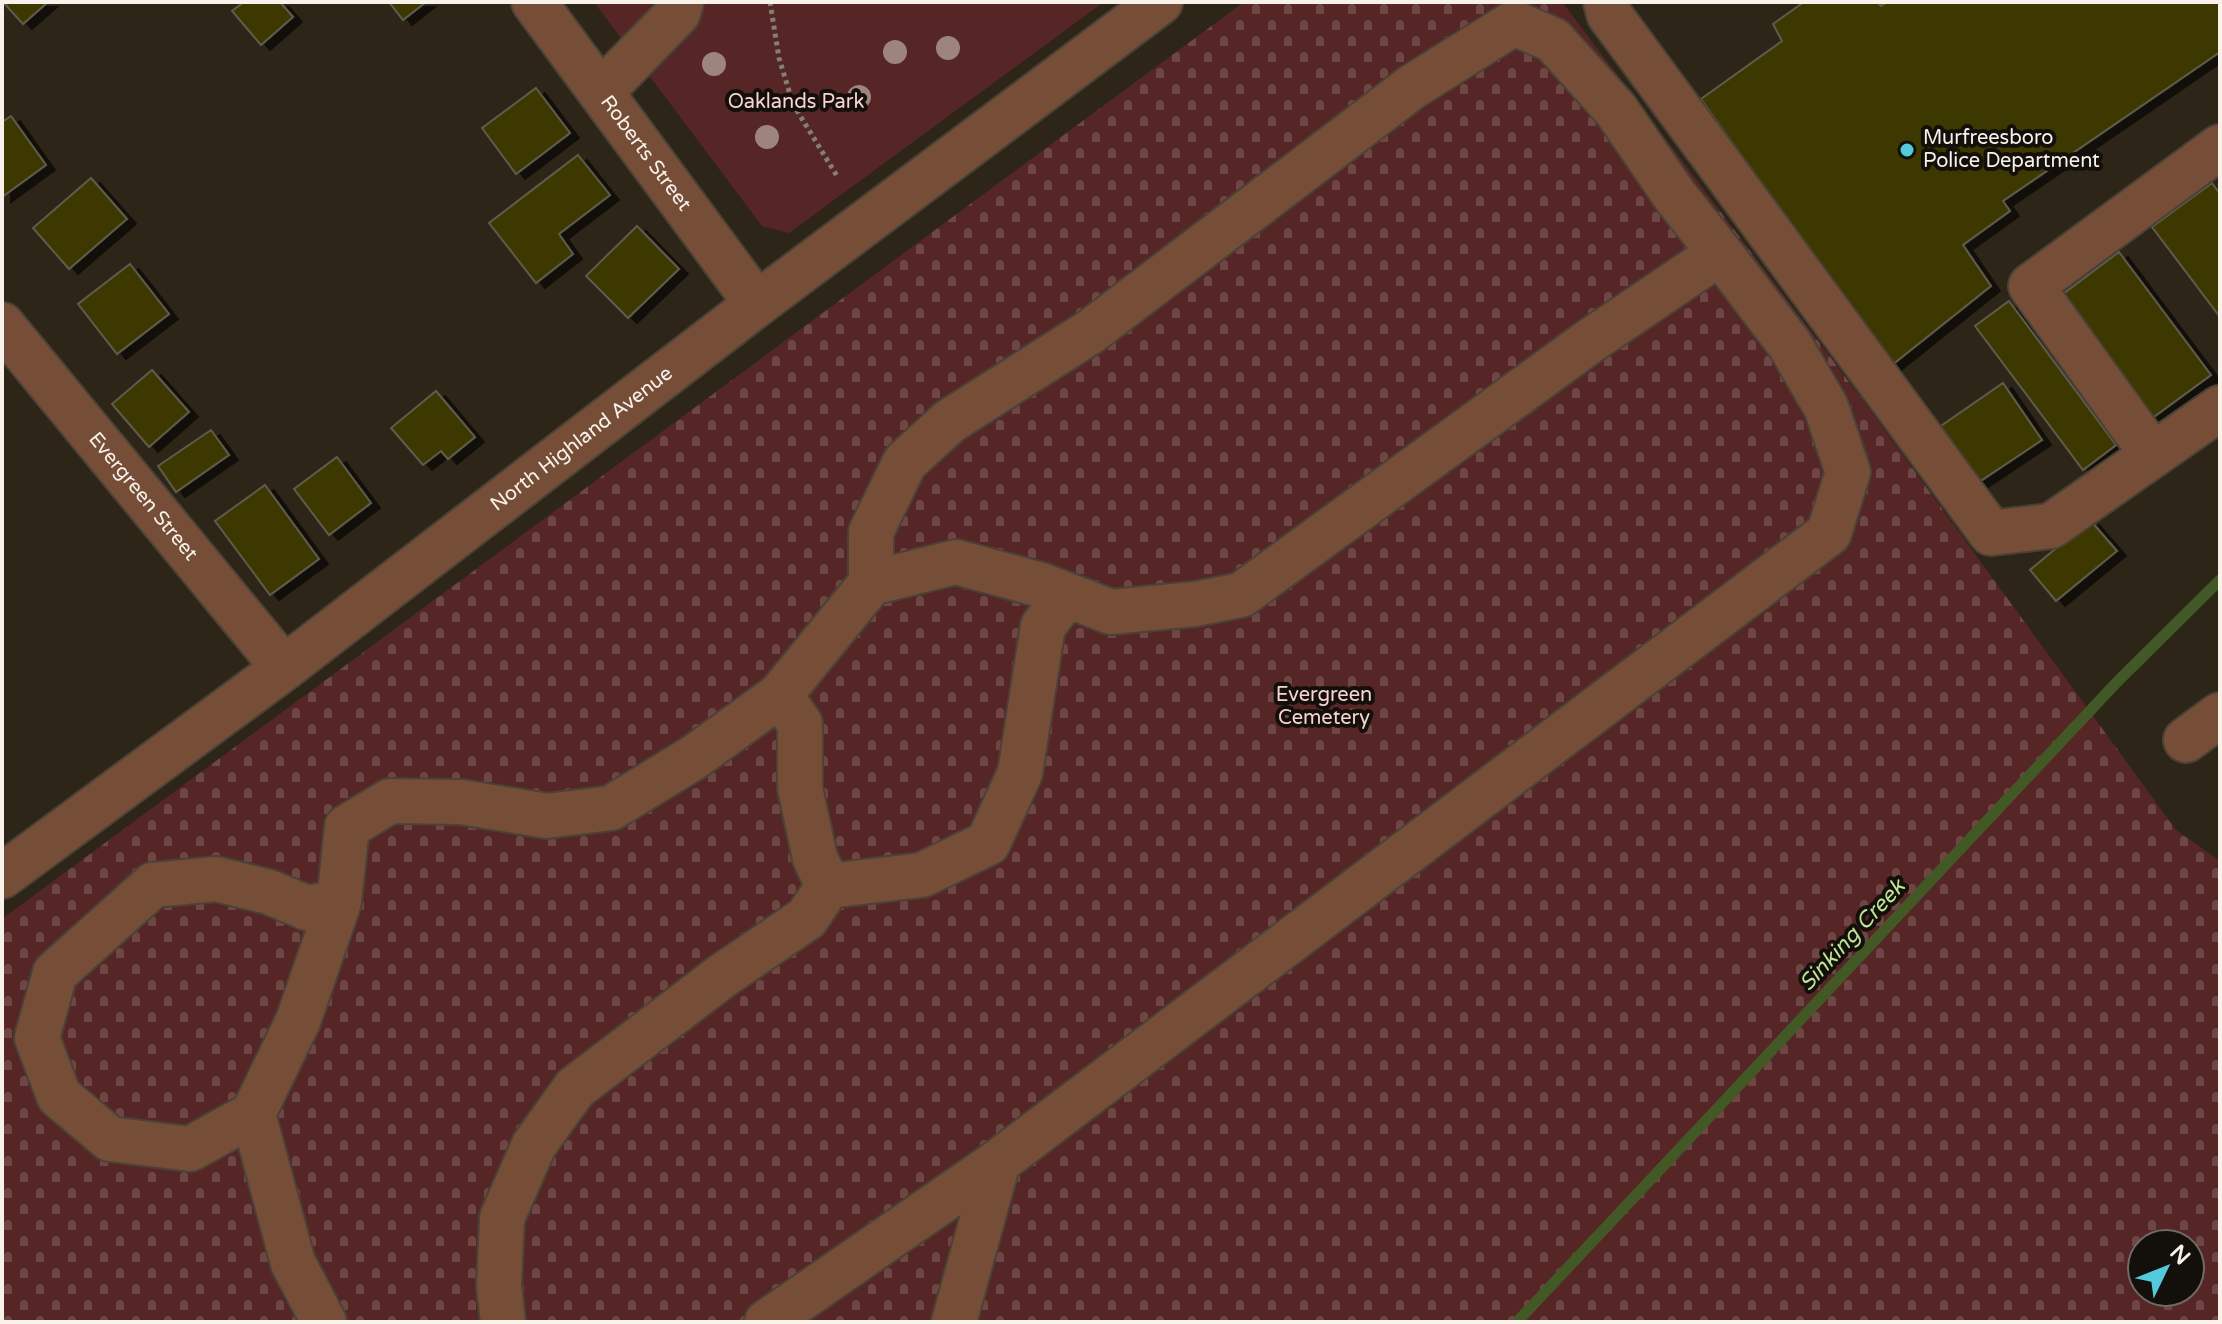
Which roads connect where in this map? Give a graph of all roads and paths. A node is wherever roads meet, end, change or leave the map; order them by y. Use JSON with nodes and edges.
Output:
{"nodes":[{"id":1,"x":534,"y":2,"type":"edge"},
{"id":2,"x":681,"y":2,"type":"edge"},
{"id":3,"x":770,"y":2,"type":"edge"},
{"id":4,"x":1160,"y":2,"type":"edge"},
{"id":5,"x":1606,"y":2,"type":"edge"},
{"id":6,"x":601,"y":92,"type":"junction"},
{"id":7,"x":2220,"y":147,"type":"edge"},
{"id":8,"x":837,"y":176,"type":"dead end"},
{"id":9,"x":1720,"y":253,"type":"junction"},
{"id":10,"x":757,"y":304,"type":"junction"},
{"id":11,"x":2,"y":325,"type":"edge"},
{"id":12,"x":2220,"y":408,"type":"edge"},
{"id":13,"x":2153,"y":455,"type":"junction"},
{"id":14,"x":871,"y":583,"type":"junction"},
{"id":15,"x":1067,"y":595,"type":"junction"},
{"id":16,"x":284,"y":668,"type":"junction"},
{"id":17,"x":780,"y":695,"type":"junction"},
{"id":18,"x":2,"y":876,"type":"edge"},
{"id":19,"x":828,"y":886,"type":"junction"},
{"id":20,"x":339,"y":902,"type":"junction"},
{"id":21,"x":253,"y":1114,"type":"junction"},
{"id":22,"x":998,"y":1162,"type":"junction"},
{"id":23,"x":324,"y":1322,"type":"edge"},
{"id":24,"x":503,"y":1322,"type":"edge"},
{"id":25,"x":767,"y":1322,"type":"edge"},
{"id":26,"x":954,"y":1322,"type":"edge"}],
"edges":[{"from":1,"to":6,"type":"street","name":"Roberts Street"},
{"from":2,"to":6,"type":"street"},
{"from":3,"to":8,"type":"path"},
{"from":4,"to":10,"type":"street","name":"North Highland Avenue"},
{"from":5,"to":13,"type":"street"},
{"from":6,"to":10,"type":"street","name":"Roberts Street"},
{"from":7,"to":13,"type":"street"},
{"from":9,"to":14,"type":"street"},
{"from":9,"to":15,"type":"street"},
{"from":9,"to":22,"type":"street"},
{"from":10,"to":16,"type":"street","name":"North Highland Avenue"},
{"from":11,"to":16,"type":"street","name":"Evergreen Street"},
{"from":12,"to":13,"type":"street"},
{"from":14,"to":15,"type":"street"},
{"from":14,"to":17,"type":"street"},
{"from":15,"to":19,"type":"street"},
{"from":16,"to":18,"type":"street","name":"North Highland Avenue"},
{"from":17,"to":19,"type":"street"},
{"from":17,"to":20,"type":"street"},
{"from":19,"to":24,"type":"street"},
{"from":20,"to":21,"type":"street"},
{"from":20,"to":21,"type":"street"},
{"from":21,"to":23,"type":"street"},
{"from":22,"to":25,"type":"street"},
{"from":22,"to":26,"type":"street"}]}
